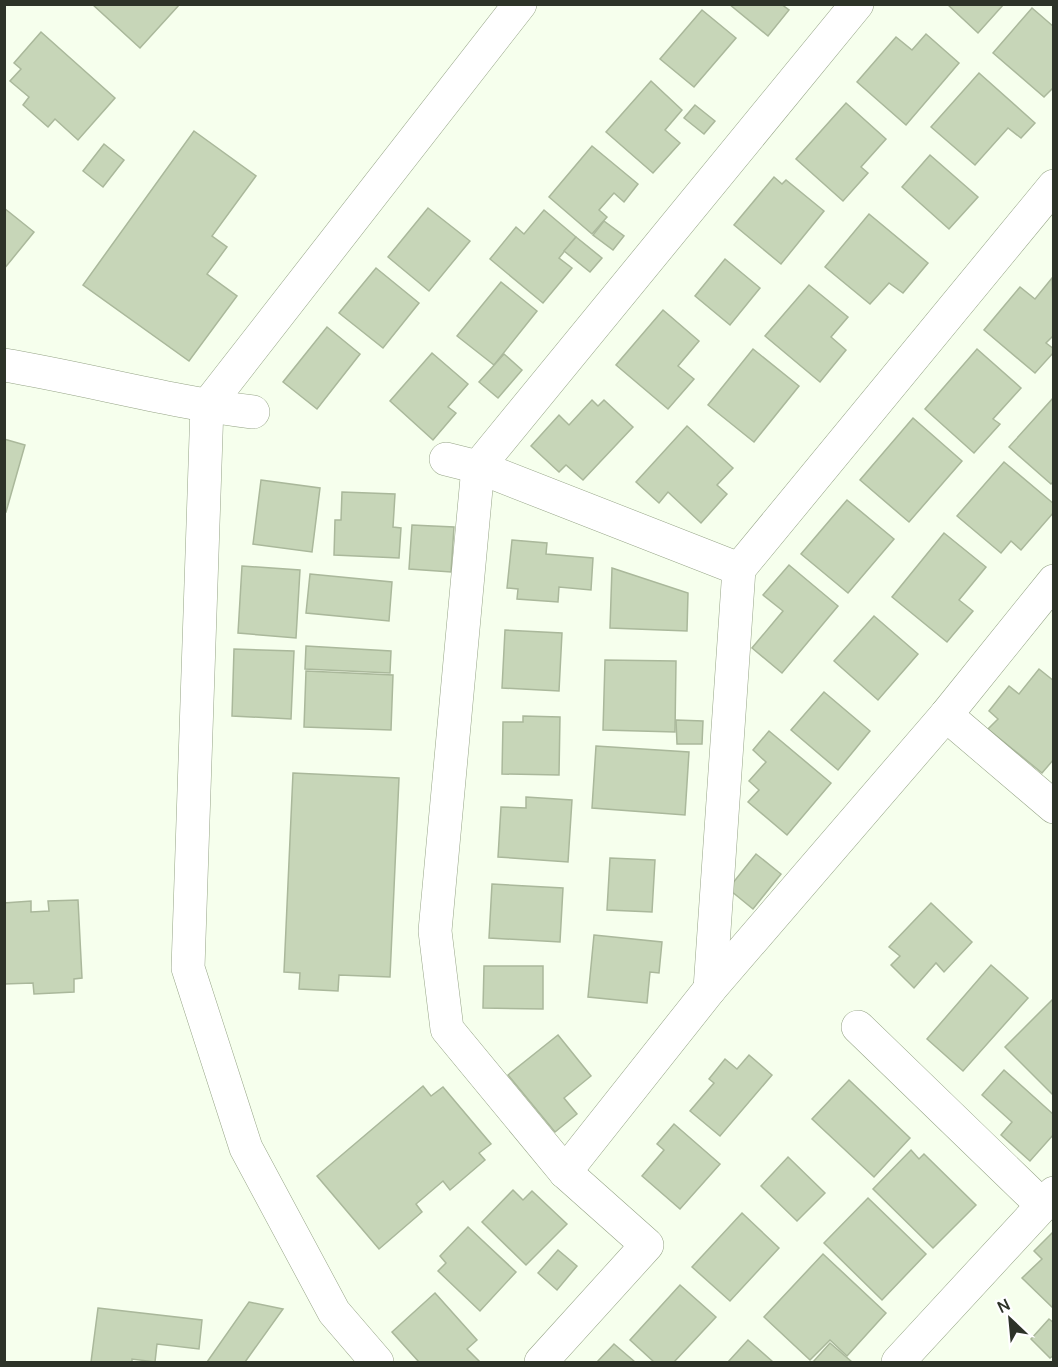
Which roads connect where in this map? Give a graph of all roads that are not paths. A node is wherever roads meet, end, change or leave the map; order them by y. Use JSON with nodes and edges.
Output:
{"nodes":[{"id":1,"x":520,"y":4,"type":"edge"},
{"id":2,"x":857,"y":4,"type":"edge"},
{"id":3,"x":1053,"y":186,"type":"edge"},
{"id":4,"x":4,"y":365,"type":"edge"},
{"id":5,"x":207,"y":406,"type":"junction"},
{"id":6,"x":253,"y":412,"type":"dead end"},
{"id":7,"x":446,"y":459,"type":"dead end"},
{"id":8,"x":477,"y":467,"type":"junction"},
{"id":9,"x":739,"y":569,"type":"junction"},
{"id":10,"x":1053,"y":582,"type":"edge"},
{"id":11,"x":946,"y":715,"type":"junction"},
{"id":12,"x":1053,"y":807,"type":"edge"},
{"id":13,"x":710,"y":989,"type":"junction"},
{"id":14,"x":858,"y":1027,"type":"dead end"},
{"id":15,"x":565,"y":1172,"type":"junction"},
{"id":16,"x":1048,"y":1199,"type":"edge"},
{"id":17,"x":377,"y":1362,"type":"edge"},
{"id":18,"x":540,"y":1362,"type":"edge"},
{"id":19,"x":898,"y":1362,"type":"edge"}],
"edges":[{"from":1,"to":5,"type":"street"},
{"from":2,"to":8,"type":"street"},
{"from":3,"to":9,"type":"street"},
{"from":4,"to":5,"type":"street"},
{"from":5,"to":6,"type":"street"},
{"from":5,"to":17,"type":"street"},
{"from":7,"to":8,"type":"street"},
{"from":8,"to":9,"type":"street"},
{"from":8,"to":15,"type":"street"},
{"from":9,"to":13,"type":"street"},
{"from":10,"to":11,"type":"street"},
{"from":11,"to":12,"type":"street"},
{"from":11,"to":13,"type":"street"},
{"from":13,"to":15,"type":"street"},
{"from":14,"to":16,"type":"street"},
{"from":15,"to":18,"type":"street"},
{"from":16,"to":19,"type":"street"}]}
